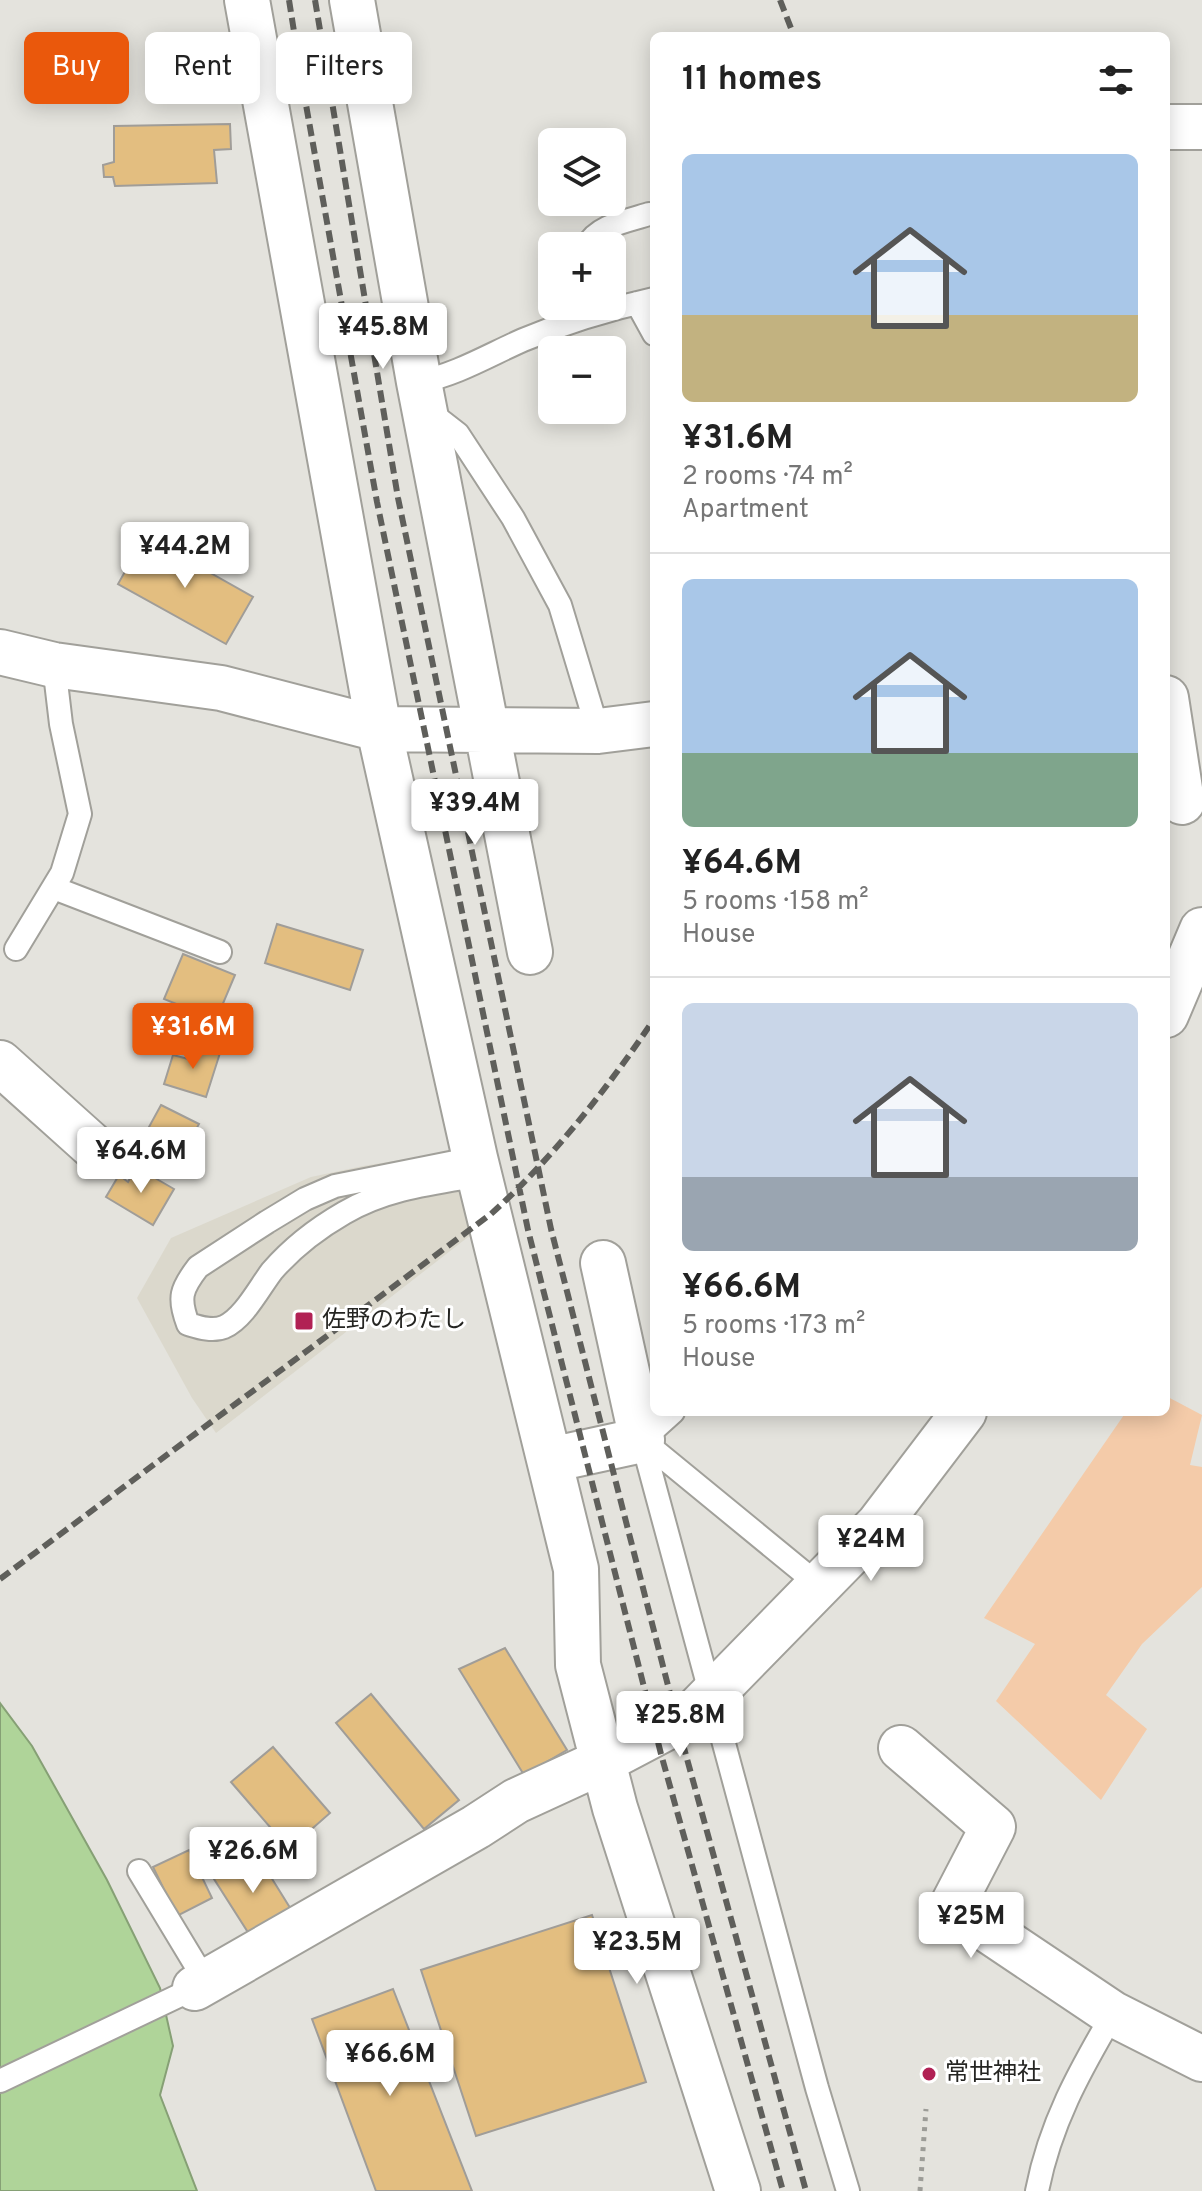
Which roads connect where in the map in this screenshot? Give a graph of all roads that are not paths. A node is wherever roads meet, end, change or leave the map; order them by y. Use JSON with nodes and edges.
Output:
{"nodes":[{"id":1,"x":247,"y":0,"type":"edge"},
{"id":2,"x":352,"y":0,"type":"edge"},
{"id":3,"x":1170,"y":127,"type":"edge"},
{"id":4,"x":1202,"y":127,"type":"edge"},
{"id":5,"x":649,"y":214,"type":"dead end"},
{"id":6,"x":600,"y":232,"type":"edge"},
{"id":7,"x":646,"y":301,"type":"edge"},
{"id":8,"x":626,"y":304,"type":"edge"},
{"id":9,"x":570,"y":320,"type":"edge"},
{"id":10,"x":423,"y":398,"type":"junction"},
{"id":11,"x":0,"y":652,"type":"edge"},
{"id":12,"x":54,"y":665,"type":"junction"},
{"id":13,"x":1170,"y":723,"type":"edge"},
{"id":14,"x":650,"y":724,"type":"edge"},
{"id":15,"x":379,"y":729,"type":"junction"},
{"id":16,"x":488,"y":729,"type":"junction"},
{"id":17,"x":598,"y":731,"type":"junction"},
{"id":18,"x":1183,"y":803,"type":"edge"},
{"id":19,"x":54,"y":888,"type":"junction"},
{"id":20,"x":1202,"y":930,"type":"edge"},
{"id":21,"x":16,"y":949,"type":"dead end"},
{"id":22,"x":220,"y":952,"type":"dead end"},
{"id":23,"x":530,"y":952,"type":"dead end"},
{"id":24,"x":1170,"y":1006,"type":"edge"},
{"id":25,"x":0,"y":1063,"type":"edge"},
{"id":26,"x":97,"y":1150,"type":"dead end"},
{"id":27,"x":478,"y":1167,"type":"junction"},
{"id":28,"x":603,"y":1263,"type":"dead end"},
{"id":29,"x":650,"y":1405,"type":"edge"},
{"id":30,"x":961,"y":1416,"type":"edge"},
{"id":31,"x":657,"y":1426,"type":"edge"},
{"id":32,"x":550,"y":1460,"type":"junction"},
{"id":33,"x":820,"y":1586,"type":"junction"},
{"id":34,"x":710,"y":1696,"type":"junction"},
{"id":35,"x":901,"y":1748,"type":"dead end"},
{"id":36,"x":603,"y":1761,"type":"junction"},
{"id":37,"x":139,"y":1871,"type":"dead end"},
{"id":38,"x":201,"y":1985,"type":"junction"},
{"id":39,"x":1113,"y":2014,"type":"junction"},
{"id":40,"x":1202,"y":2059,"type":"edge"},
{"id":41,"x":0,"y":2081,"type":"edge"},
{"id":42,"x":738,"y":2191,"type":"edge"},
{"id":43,"x":848,"y":2191,"type":"edge"},
{"id":44,"x":1037,"y":2191,"type":"edge"}],
"edges":[{"from":1,"to":15,"type":"street"},
{"from":2,"to":10,"type":"street"},
{"from":3,"to":4,"type":"street"},
{"from":5,"to":6,"type":"lane"},
{"from":7,"to":8,"type":"lane"},
{"from":9,"to":10,"type":"lane"},
{"from":10,"to":16,"type":"street"},
{"from":10,"to":17,"type":"lane"},
{"from":11,"to":12,"type":"street"},
{"from":12,"to":15,"type":"street"},
{"from":12,"to":19,"type":"lane"},
{"from":13,"to":18,"type":"street"},
{"from":14,"to":17,"type":"street"},
{"from":15,"to":16,"type":"street"},
{"from":15,"to":27,"type":"street"},
{"from":16,"to":17,"type":"street"},
{"from":16,"to":23,"type":"street"},
{"from":19,"to":21,"type":"lane"},
{"from":19,"to":22,"type":"lane"},
{"from":20,"to":24,"type":"street"},
{"from":25,"to":26,"type":"street"},
{"from":27,"to":27,"type":"lane"},
{"from":27,"to":32,"type":"street"},
{"from":28,"to":29,"type":"street"},
{"from":30,"to":33,"type":"street"},
{"from":31,"to":32,"type":"street"},
{"from":31,"to":33,"type":"lane"},
{"from":31,"to":34,"type":"lane"},
{"from":32,"to":36,"type":"street"},
{"from":33,"to":34,"type":"street"},
{"from":34,"to":36,"type":"street"},
{"from":34,"to":43,"type":"lane"},
{"from":35,"to":39,"type":"street"},
{"from":36,"to":38,"type":"street"},
{"from":36,"to":42,"type":"street"},
{"from":37,"to":38,"type":"lane"},
{"from":38,"to":41,"type":"lane"},
{"from":39,"to":40,"type":"street"},
{"from":39,"to":44,"type":"lane"}]}
